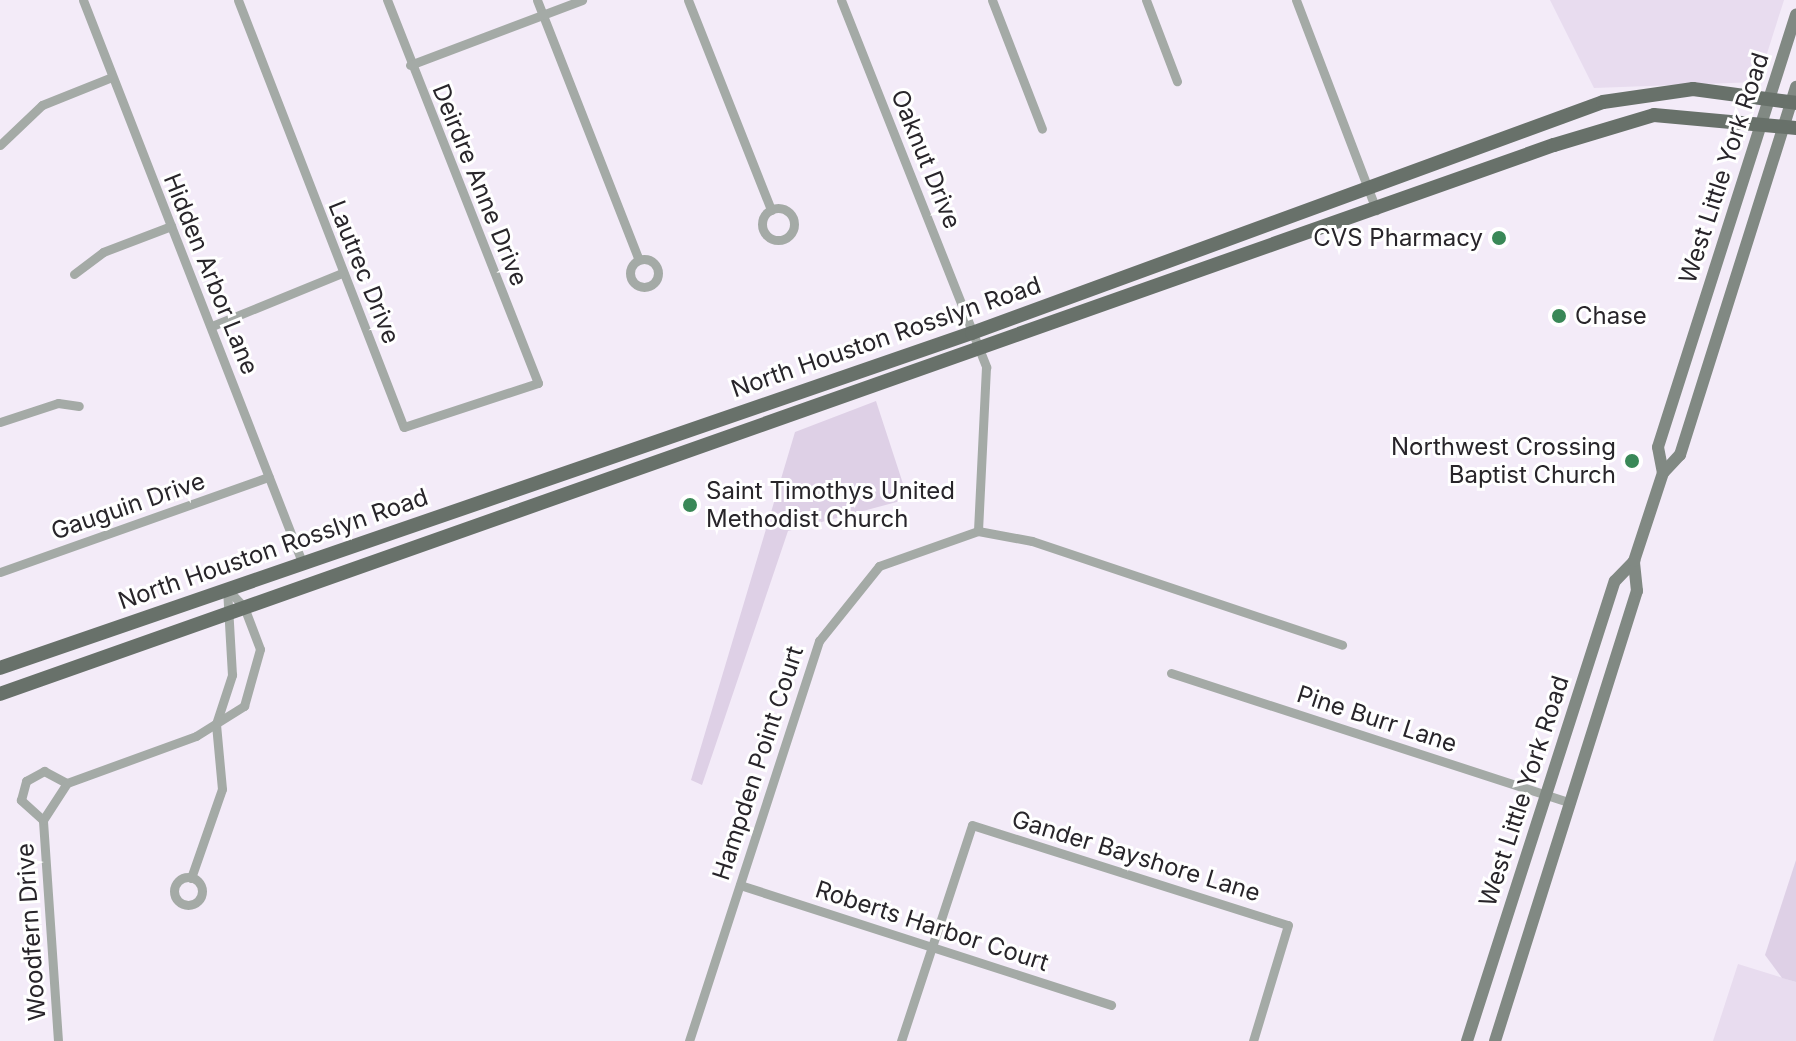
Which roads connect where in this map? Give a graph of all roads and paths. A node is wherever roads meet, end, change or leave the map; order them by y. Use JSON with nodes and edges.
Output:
{"nodes":[{"id":1,"x":83,"y":0,"type":"edge"},
{"id":2,"x":238,"y":0,"type":"edge"},
{"id":3,"x":387,"y":0,"type":"edge"},
{"id":4,"x":537,"y":0,"type":"edge"},
{"id":5,"x":582,"y":0,"type":"edge"},
{"id":6,"x":688,"y":0,"type":"edge"},
{"id":7,"x":841,"y":0,"type":"edge"},
{"id":8,"x":992,"y":0,"type":"edge"},
{"id":9,"x":1146,"y":0,"type":"edge"},
{"id":10,"x":1296,"y":0,"type":"edge"},
{"id":11,"x":542,"y":13,"type":"junction"},
{"id":12,"x":1796,"y":15,"type":"edge"},
{"id":13,"x":410,"y":65,"type":"junction"},
{"id":14,"x":112,"y":77,"type":"junction"},
{"id":15,"x":1177,"y":81,"type":"dead end"},
{"id":16,"x":1796,"y":87,"type":"edge"},
{"id":17,"x":1769,"y":98,"type":"junction"},
{"id":18,"x":1603,"y":102,"type":"junction"},
{"id":19,"x":1794,"y":103,"type":"edge"},
{"id":20,"x":1763,"y":121,"type":"junction"},
{"id":21,"x":1790,"y":127,"type":"edge"},
{"id":22,"x":1610,"y":128,"type":"junction"},
{"id":23,"x":1042,"y":129,"type":"dead end"},
{"id":24,"x":0,"y":145,"type":"edge"},
{"id":25,"x":1368,"y":186,"type":"junction"},
{"id":26,"x":771,"y":210,"type":"dead end"},
{"id":27,"x":1376,"y":210,"type":"junction"},
{"id":28,"x":171,"y":226,"type":"junction"},
{"id":29,"x":1188,"y":253,"type":"junction"},
{"id":30,"x":639,"y":260,"type":"dead end"},
{"id":31,"x":342,"y":273,"type":"junction"},
{"id":32,"x":1194,"y":273,"type":"junction"},
{"id":33,"x":74,"y":274,"type":"dead end"},
{"id":34,"x":212,"y":326,"type":"junction"},
{"id":35,"x":972,"y":333,"type":"junction"},
{"id":36,"x":978,"y":348,"type":"junction"},
{"id":37,"x":538,"y":383,"type":"joint"},
{"id":38,"x":1678,"y":386,"type":"junction"},
{"id":39,"x":1701,"y":392,"type":"junction"},
{"id":40,"x":780,"y":397,"type":"junction"},
{"id":41,"x":79,"y":406,"type":"dead end"},
{"id":42,"x":784,"y":417,"type":"junction"},
{"id":43,"x":0,"y":422,"type":"edge"},
{"id":44,"x":620,"y":452,"type":"junction"},
{"id":45,"x":1663,"y":473,"type":"junction"},
{"id":46,"x":626,"y":474,"type":"junction"},
{"id":47,"x":553,"y":475,"type":"junction"},
{"id":48,"x":269,"y":477,"type":"junction"},
{"id":49,"x":553,"y":499,"type":"junction"},
{"id":50,"x":401,"y":527,"type":"junction"},
{"id":51,"x":978,"y":531,"type":"junction"},
{"id":52,"x":408,"y":550,"type":"junction"},
{"id":53,"x":1634,"y":561,"type":"junction"},
{"id":54,"x":302,"y":562,"type":"junction"},
{"id":55,"x":0,"y":572,"type":"edge"},
{"id":56,"x":227,"y":589,"type":"junction"},
{"id":57,"x":244,"y":607,"type":"junction"},
{"id":58,"x":225,"y":614,"type":"junction"},
{"id":59,"x":1342,"y":645,"type":"dead end"},
{"id":60,"x":36,"y":656,"type":"junction"},
{"id":61,"x":0,"y":668,"type":"edge"},
{"id":62,"x":1171,"y":673,"type":"dead end"},
{"id":63,"x":44,"y":679,"type":"junction"},
{"id":64,"x":0,"y":694,"type":"edge"},
{"id":65,"x":216,"y":724,"type":"junction"},
{"id":66,"x":67,"y":783,"type":"junction"},
{"id":67,"x":1547,"y":795,"type":"junction"},
{"id":68,"x":1570,"y":803,"type":"junction"},
{"id":69,"x":43,"y":820,"type":"junction"},
{"id":70,"x":191,"y":878,"type":"dead end"},
{"id":71,"x":740,"y":885,"type":"junction"},
{"id":72,"x":930,"y":947,"type":"junction"},
{"id":73,"x":1486,"y":984,"type":"junction"},
{"id":74,"x":1511,"y":990,"type":"junction"},
{"id":75,"x":1111,"y":1005,"type":"dead end"},
{"id":76,"x":58,"y":1041,"type":"edge"},
{"id":77,"x":689,"y":1041,"type":"edge"},
{"id":78,"x":901,"y":1041,"type":"edge"},
{"id":79,"x":1253,"y":1041,"type":"edge"},
{"id":80,"x":1467,"y":1041,"type":"edge"},
{"id":81,"x":1495,"y":1041,"type":"edge"}],
"edges":[{"from":1,"to":14,"type":"street","name":"Hidden Arbor Lane"},
{"from":2,"to":31,"type":"street","name":"Lautrec Drive"},
{"from":3,"to":13,"type":"street","name":"Deirdre Anne Drive"},
{"from":4,"to":11,"type":"street"},
{"from":5,"to":11,"type":"street"},
{"from":6,"to":26,"type":"street"},
{"from":7,"to":35,"type":"street","name":"Oaknut Drive"},
{"from":8,"to":23,"type":"street"},
{"from":9,"to":15,"type":"street"},
{"from":10,"to":25,"type":"street"},
{"from":11,"to":13,"type":"street"},
{"from":11,"to":30,"type":"street"},
{"from":12,"to":17,"type":"main road","name":"West Little York Road"},
{"from":13,"to":37,"type":"street","name":"Deirdre Anne Drive"},
{"from":14,"to":24,"type":"street"},
{"from":14,"to":28,"type":"street","name":"Hidden Arbor Lane"},
{"from":16,"to":19,"type":"main road","name":"West Little York Road"},
{"from":17,"to":18,"type":"main road","name":"North Houston Rosslyn Road"},
{"from":17,"to":19,"type":"main road","name":"North Houston Rosslyn Road"},
{"from":17,"to":20,"type":"main road","name":"West Little York Road"},
{"from":18,"to":22,"type":"main road"},
{"from":18,"to":25,"type":"main road","name":"North Houston Rosslyn Road"},
{"from":19,"to":21,"type":"main road","name":"West Little York Road"},
{"from":20,"to":21,"type":"main road","name":"North Houston Rosslyn Road"},
{"from":20,"to":22,"type":"main road","name":"North Houston Rosslyn Road"},
{"from":20,"to":38,"type":"main road","name":"West Little York Road"},
{"from":21,"to":39,"type":"main road","name":"West Little York Road"},
{"from":22,"to":27,"type":"main road","name":"North Houston Rosslyn Road"},
{"from":25,"to":27,"type":"street"},
{"from":25,"to":29,"type":"main road","name":"North Houston Rosslyn Road"},
{"from":27,"to":32,"type":"main road","name":"North Houston Rosslyn Road"},
{"from":28,"to":33,"type":"street"},
{"from":28,"to":34,"type":"street","name":"Hidden Arbor Lane"},
{"from":29,"to":32,"type":"main road"},
{"from":29,"to":35,"type":"main road","name":"North Houston Rosslyn Road"},
{"from":31,"to":34,"type":"street"},
{"from":31,"to":37,"type":"street","name":"Lautrec Drive"},
{"from":32,"to":36,"type":"main road","name":"North Houston Rosslyn Road"},
{"from":34,"to":48,"type":"street","name":"Hidden Arbor Lane"},
{"from":35,"to":36,"type":"street","name":"Oaknut Drive"},
{"from":35,"to":40,"type":"main road","name":"North Houston Rosslyn Road"},
{"from":36,"to":42,"type":"main road","name":"North Houston Rosslyn Road"},
{"from":36,"to":51,"type":"street","name":"Oaknut Drive"},
{"from":38,"to":39,"type":"main road"},
{"from":38,"to":45,"type":"main road","name":"West Little York Road"},
{"from":39,"to":45,"type":"main road","name":"West Little York Road"},
{"from":40,"to":42,"type":"main road"},
{"from":40,"to":44,"type":"main road","name":"North Houston Rosslyn Road"},
{"from":41,"to":43,"type":"street"},
{"from":42,"to":46,"type":"main road","name":"North Houston Rosslyn Road"},
{"from":44,"to":46,"type":"main road"},
{"from":44,"to":47,"type":"main road","name":"North Houston Rosslyn Road"},
{"from":45,"to":53,"type":"main road","name":"West Little York Road"},
{"from":46,"to":49,"type":"main road","name":"North Houston Rosslyn Road"},
{"from":47,"to":49,"type":"main road"},
{"from":47,"to":50,"type":"main road","name":"North Houston Rosslyn Road"},
{"from":48,"to":54,"type":"street","name":"Hidden Arbor Lane"},
{"from":48,"to":55,"type":"street","name":"Gauguin Drive"},
{"from":49,"to":52,"type":"main road","name":"North Houston Rosslyn Road"},
{"from":50,"to":52,"type":"main road"},
{"from":50,"to":54,"type":"main road","name":"North Houston Rosslyn Road"},
{"from":51,"to":59,"type":"street","name":"Hampden Point Court"},
{"from":51,"to":71,"type":"street","name":"Hampden Point Court"},
{"from":52,"to":57,"type":"main road","name":"North Houston Rosslyn Road"},
{"from":53,"to":67,"type":"main road","name":"West Little York Road"},
{"from":53,"to":68,"type":"main road","name":"West Little York Road"},
{"from":54,"to":56,"type":"main road","name":"North Houston Rosslyn Road"},
{"from":56,"to":57,"type":"street"},
{"from":56,"to":58,"type":"street"},
{"from":56,"to":60,"type":"main road","name":"North Houston Rosslyn Road"},
{"from":57,"to":58,"type":"main road","name":"North Houston Rosslyn Road"},
{"from":57,"to":65,"type":"street"},
{"from":58,"to":63,"type":"main road","name":"North Houston Rosslyn Road"},
{"from":58,"to":65,"type":"street"},
{"from":60,"to":61,"type":"main road","name":"North Houston Rosslyn Road"},
{"from":60,"to":63,"type":"main road"},
{"from":62,"to":67,"type":"street","name":"Pine Burr Lane"},
{"from":63,"to":64,"type":"main road","name":"North Houston Rosslyn Road"},
{"from":65,"to":66,"type":"street"},
{"from":65,"to":70,"type":"street"},
{"from":66,"to":69,"type":"street","name":"Woodfern Drive"},
{"from":66,"to":69,"type":"street","name":"Woodfern Drive"},
{"from":67,"to":68,"type":"street","name":"Pine Burr Lane"},
{"from":67,"to":73,"type":"main road","name":"West Little York Road"},
{"from":68,"to":74,"type":"main road","name":"West Little York Road"},
{"from":69,"to":76,"type":"street","name":"Woodfern Drive"},
{"from":71,"to":72,"type":"street","name":"Roberts Harbor Court"},
{"from":71,"to":77,"type":"street","name":"Hampden Point Court"},
{"from":72,"to":75,"type":"street","name":"Roberts Harbor Court"},
{"from":72,"to":78,"type":"street"},
{"from":72,"to":79,"type":"street","name":"Gander Bayshore Lane"},
{"from":73,"to":74,"type":"main road"},
{"from":73,"to":80,"type":"main road","name":"West Little York Road"},
{"from":74,"to":81,"type":"main road","name":"West Little York Road"}]}
